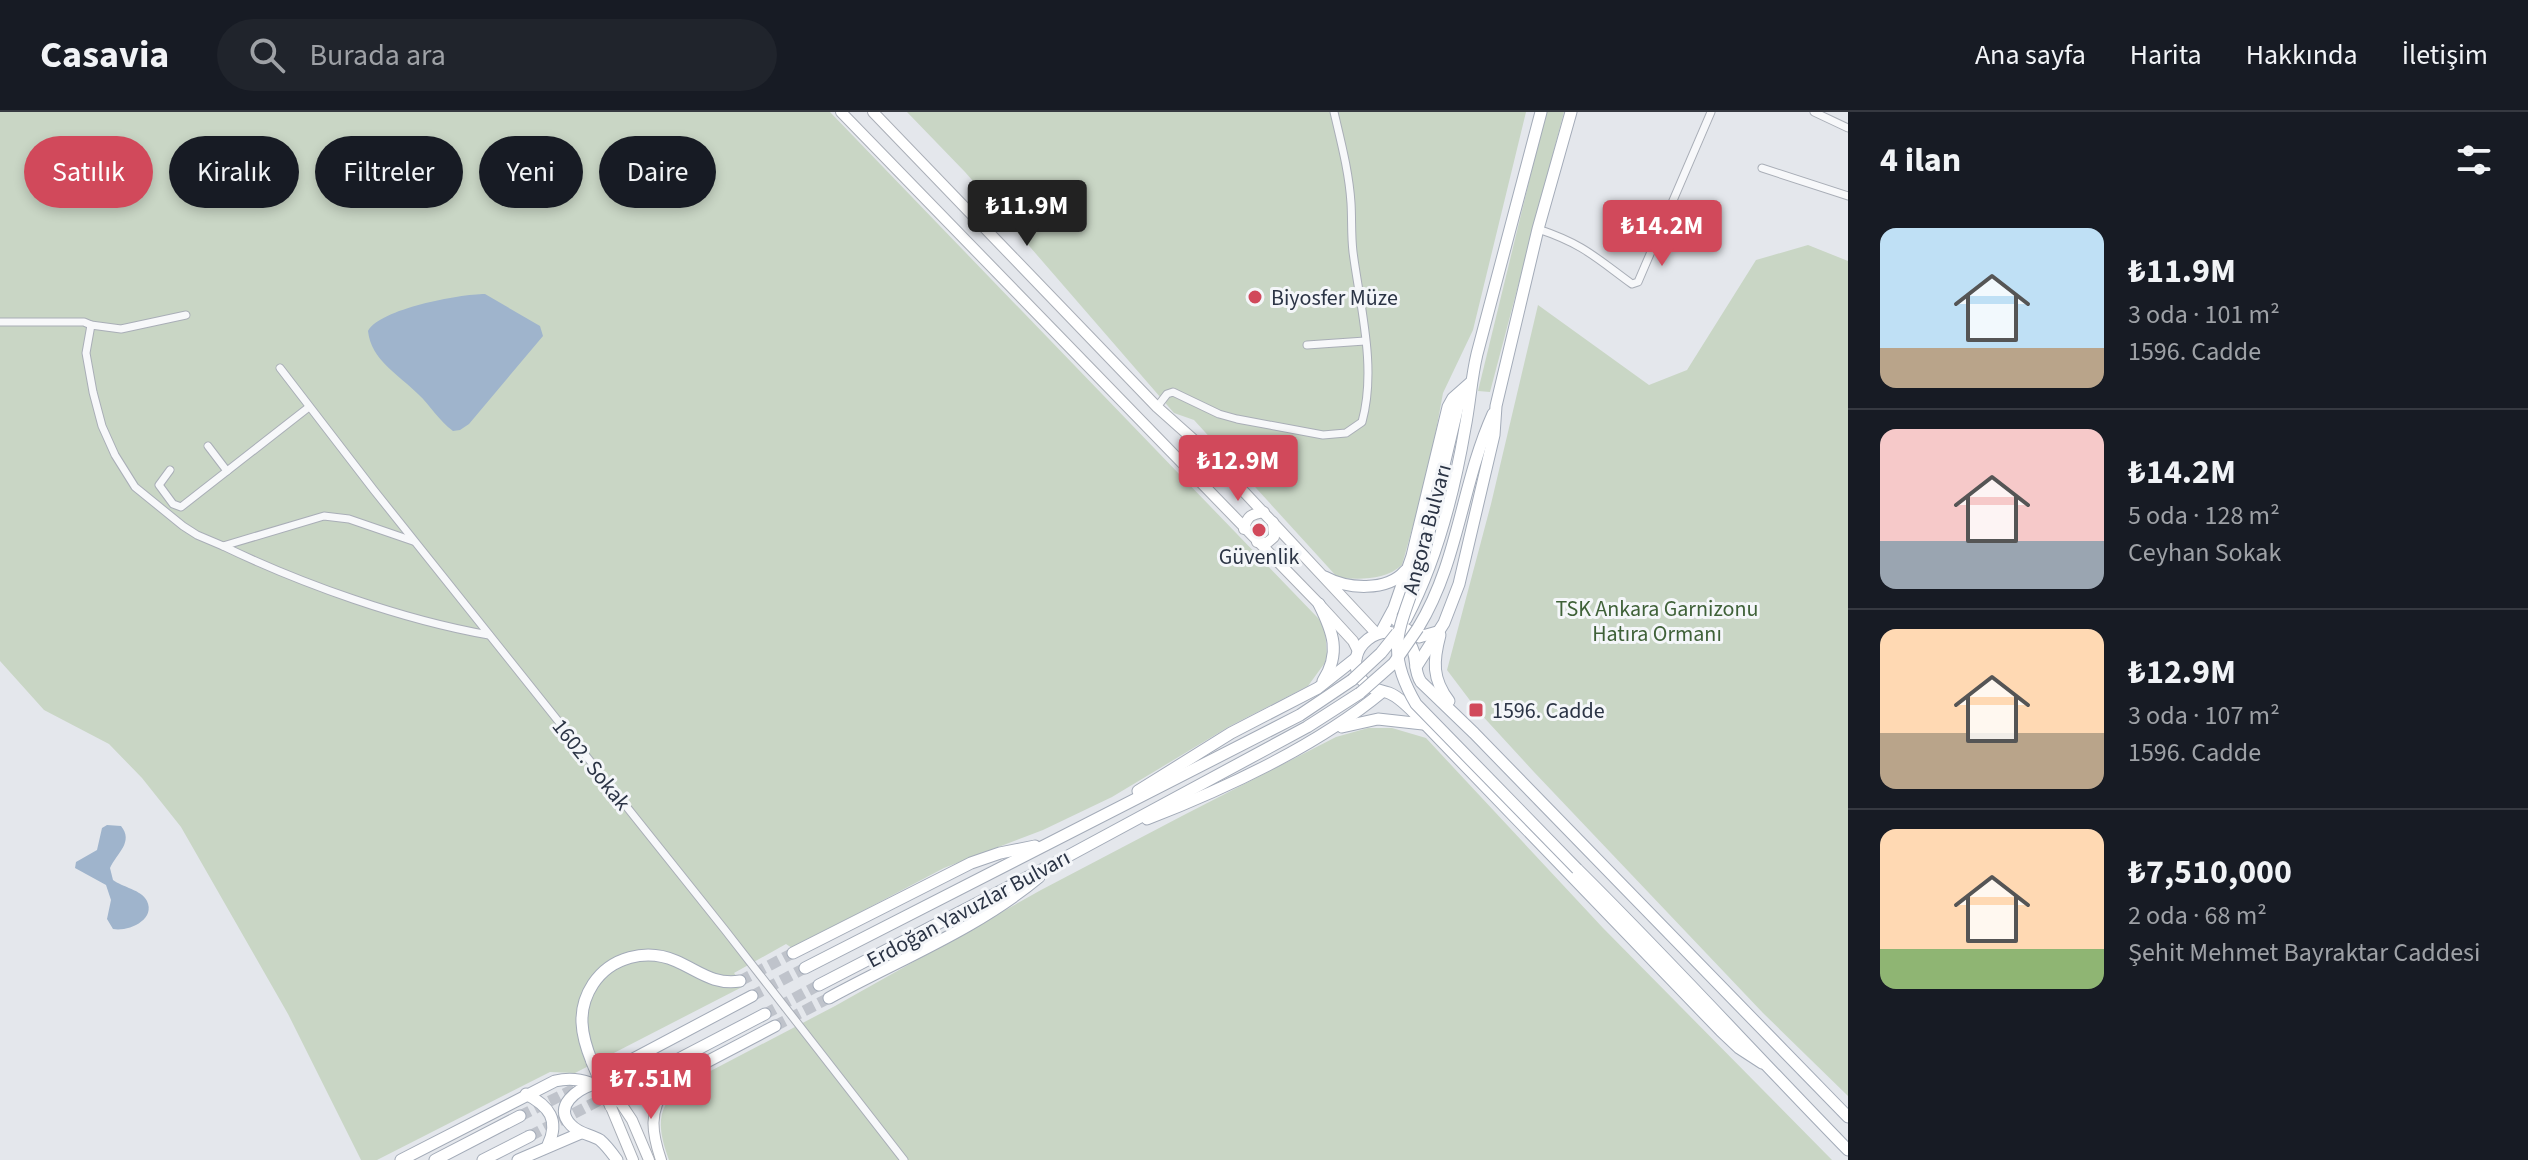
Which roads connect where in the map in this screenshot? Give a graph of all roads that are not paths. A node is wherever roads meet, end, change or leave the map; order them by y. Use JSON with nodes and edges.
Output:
{"nodes":[{"id":1,"x":841,"y":112,"type":"edge"},
{"id":2,"x":873,"y":112,"type":"edge"},
{"id":3,"x":1334,"y":112,"type":"edge"},
{"id":4,"x":1541,"y":112,"type":"edge"},
{"id":5,"x":1571,"y":112,"type":"edge"},
{"id":6,"x":1711,"y":112,"type":"edge"},
{"id":7,"x":1814,"y":112,"type":"edge"},
{"id":8,"x":1848,"y":128,"type":"edge"},
{"id":9,"x":1762,"y":168,"type":"dead end"},
{"id":10,"x":1848,"y":196,"type":"edge"},
{"id":11,"x":1538,"y":229,"type":"junction"},
{"id":12,"x":186,"y":315,"type":"dead end"},
{"id":13,"x":0,"y":322,"type":"edge"},
{"id":14,"x":91,"y":325,"type":"junction"},
{"id":15,"x":1365,"y":341,"type":"junction"},
{"id":16,"x":1307,"y":345,"type":"dead end"},
{"id":17,"x":280,"y":368,"type":"dead end"},
{"id":18,"x":1470,"y":383,"type":"junction"},
{"id":19,"x":1496,"y":406,"type":"junction"},
{"id":20,"x":309,"y":407,"type":"junction"},
{"id":21,"x":1157,"y":407,"type":"junction"},
{"id":22,"x":208,"y":446,"type":"dead end"},
{"id":23,"x":170,"y":470,"type":"dead end"},
{"id":24,"x":227,"y":471,"type":"junction"},
{"id":25,"x":1264,"y":512,"type":"junction"},
{"id":26,"x":1273,"y":522,"type":"junction"},
{"id":27,"x":1244,"y":529,"type":"junction"},
{"id":28,"x":1255,"y":541,"type":"junction"},
{"id":29,"x":415,"y":542,"type":"junction"},
{"id":30,"x":223,"y":546,"type":"junction"},
{"id":31,"x":1408,"y":567,"type":"junction"},
{"id":32,"x":1325,"y":577,"type":"junction"},
{"id":33,"x":1319,"y":604,"type":"junction"},
{"id":34,"x":1394,"y":608,"type":"junction"},
{"id":35,"x":1440,"y":627,"type":"junction"},
{"id":36,"x":1379,"y":633,"type":"junction"},
{"id":37,"x":489,"y":635,"type":"junction"},
{"id":38,"x":1357,"y":655,"type":"junction"},
{"id":39,"x":1415,"y":670,"type":"junction"},
{"id":40,"x":1352,"y":680,"type":"joint"},
{"id":41,"x":1318,"y":688,"type":"junction"},
{"id":42,"x":1385,"y":692,"type":"junction"},
{"id":43,"x":1360,"y":693,"type":"joint"},
{"id":44,"x":1426,"y":725,"type":"junction"},
{"id":45,"x":1474,"y":733,"type":"junction"},
{"id":46,"x":1322,"y":734,"type":"junction"},
{"id":47,"x":1495,"y":754,"type":"junction"},
{"id":48,"x":1473,"y":775,"type":"junction"},
{"id":49,"x":1101,"y":817,"type":"junction"},
{"id":50,"x":1116,"y":830,"type":"junction"},
{"id":51,"x":1048,"y":845,"type":"junction"},
{"id":52,"x":1057,"y":862,"type":"junction"},
{"id":53,"x":793,"y":953,"type":"tunnel mouth"},
{"id":54,"x":805,"y":968,"type":"tunnel mouth"},
{"id":55,"x":740,"y":981,"type":"tunnel mouth"},
{"id":56,"x":819,"y":985,"type":"tunnel mouth"},
{"id":57,"x":752,"y":996,"type":"tunnel mouth"},
{"id":58,"x":829,"y":998,"type":"tunnel mouth"},
{"id":59,"x":765,"y":1014,"type":"tunnel mouth"},
{"id":60,"x":775,"y":1026,"type":"tunnel mouth"},
{"id":61,"x":1762,"y":1063,"type":"junction"},
{"id":62,"x":618,"y":1067,"type":"tunnel mouth"},
{"id":63,"x":594,"y":1084,"type":"junction"},
{"id":64,"x":627,"y":1086,"type":"tunnel mouth"},
{"id":65,"x":667,"y":1087,"type":"joint"},
{"id":66,"x":526,"y":1094,"type":"junction"},
{"id":67,"x":616,"y":1104,"type":"junction"},
{"id":68,"x":520,"y":1116,"type":"tunnel mouth"},
{"id":69,"x":1848,"y":1117,"type":"edge"},
{"id":70,"x":581,"y":1133,"type":"junction"},
{"id":71,"x":530,"y":1136,"type":"tunnel mouth"},
{"id":72,"x":548,"y":1145,"type":"junction"},
{"id":73,"x":1848,"y":1150,"type":"edge"},
{"id":74,"x":401,"y":1160,"type":"edge"},
{"id":75,"x":435,"y":1160,"type":"edge"},
{"id":76,"x":483,"y":1160,"type":"edge"},
{"id":77,"x":518,"y":1160,"type":"edge"},
{"id":78,"x":617,"y":1160,"type":"edge"},
{"id":79,"x":633,"y":1160,"type":"edge"},
{"id":80,"x":649,"y":1160,"type":"edge"},
{"id":81,"x":661,"y":1160,"type":"edge"},
{"id":82,"x":904,"y":1160,"type":"edge"}],
"edges":[{"from":1,"to":27,"type":"main road"},
{"from":2,"to":21,"type":"main road"},
{"from":3,"to":15,"type":"street"},
{"from":4,"to":18,"type":"main road","name":"Angora Bulvarı"},
{"from":5,"to":11,"type":"main road","name":"Angora Bulvarı"},
{"from":6,"to":11,"type":"street"},
{"from":7,"to":8,"type":"street"},
{"from":9,"to":10,"type":"street"},
{"from":11,"to":19,"type":"main road","name":"Angora Bulvarı"},
{"from":12,"to":14,"type":"street"},
{"from":13,"to":14,"type":"street"},
{"from":14,"to":30,"type":"street"},
{"from":15,"to":16,"type":"street"},
{"from":15,"to":21,"type":"street"},
{"from":17,"to":20,"type":"street","name":"1602. Sokak"},
{"from":18,"to":31,"type":"main road","name":"Angora Bulvarı"},
{"from":18,"to":40,"type":"main road","name":"Angora Bulvarı","bridge":true},
{"from":18,"to":61,"type":"main road","name":"Angora Bulvarı","bridge":true},
{"from":19,"to":35,"type":"main road","name":"Angora Bulvarı"},
{"from":19,"to":43,"type":"main road","name":"Angora Bulvarı","bridge":true},
{"from":20,"to":24,"type":"street"},
{"from":20,"to":29,"type":"street","name":"1602. Sokak"},
{"from":21,"to":25,"type":"main road"},
{"from":22,"to":24,"type":"street"},
{"from":23,"to":24,"type":"street"},
{"from":25,"to":26,"type":"main road"},
{"from":25,"to":27,"type":"main road"},
{"from":26,"to":28,"type":"main road"},
{"from":26,"to":32,"type":"main road"},
{"from":27,"to":28,"type":"main road"},
{"from":28,"to":33,"type":"main road"},
{"from":29,"to":30,"type":"street"},
{"from":29,"to":37,"type":"street","name":"1602. Sokak"},
{"from":30,"to":37,"type":"street"},
{"from":31,"to":32,"type":"main road"},
{"from":31,"to":34,"type":"main road","name":"Angora Bulvarı"},
{"from":32,"to":36,"type":"main road"},
{"from":33,"to":38,"type":"main road"},
{"from":33,"to":41,"type":"main road"},
{"from":34,"to":35,"type":"main road"},
{"from":34,"to":36,"type":"main road","name":"Angora Bulvarı"},
{"from":35,"to":39,"type":"main road","name":"Angora Bulvarı"},
{"from":35,"to":45,"type":"main road"},
{"from":36,"to":38,"type":"main road"},
{"from":36,"to":39,"type":"main road"},
{"from":37,"to":82,"type":"street","name":"1602. Sokak"},
{"from":38,"to":41,"type":"main road","name":"Erdoğan Yavuzlar Bulvarı"},
{"from":38,"to":42,"type":"main road"},
{"from":39,"to":42,"type":"main road"},
{"from":39,"to":45,"type":"main road"},
{"from":40,"to":49,"type":"main road","name":"Erdoğan Yavuzlar Bulvarı"},
{"from":41,"to":49,"type":"main road","name":"Erdoğan Yavuzlar Bulvarı"},
{"from":42,"to":44,"type":"main road"},
{"from":42,"to":46,"type":"main road","name":"Erdoğan Yavuzlar Bulvarı"},
{"from":43,"to":50,"type":"main road","name":"Erdoğan Yavuzlar Bulvarı"},
{"from":44,"to":46,"type":"main road"},
{"from":44,"to":48,"type":"main road"},
{"from":45,"to":47,"type":"main road"},
{"from":46,"to":50,"type":"main road","name":"Erdoğan Yavuzlar Bulvarı"},
{"from":47,"to":48,"type":"main road"},
{"from":47,"to":69,"type":"main road"},
{"from":48,"to":61,"type":"main road"},
{"from":49,"to":51,"type":"main road","name":"Erdoğan Yavuzlar Bulvarı"},
{"from":50,"to":52,"type":"main road","name":"Erdoğan Yavuzlar Bulvarı"},
{"from":51,"to":53,"type":"main road"},
{"from":51,"to":54,"type":"main road","name":"Erdoğan Yavuzlar Bulvarı"},
{"from":52,"to":56,"type":"main road","name":"Erdoğan Yavuzlar Bulvarı"},
{"from":52,"to":58,"type":"main road"},
{"from":55,"to":67,"type":"main road","bridge":true},
{"from":57,"to":62,"type":"main road"},
{"from":59,"to":64,"type":"main road"},
{"from":60,"to":65,"type":"main road"},
{"from":61,"to":73,"type":"main road"},
{"from":63,"to":66,"type":"main road"},
{"from":63,"to":67,"type":"main road"},
{"from":63,"to":70,"type":"main road"},
{"from":65,"to":81,"type":"main road"},
{"from":66,"to":72,"type":"main road"},
{"from":66,"to":74,"type":"main road"},
{"from":67,"to":79,"type":"main road"},
{"from":67,"to":80,"type":"main road"},
{"from":68,"to":75,"type":"main road"},
{"from":70,"to":72,"type":"main road"},
{"from":70,"to":78,"type":"main road"},
{"from":71,"to":76,"type":"main road"},
{"from":72,"to":77,"type":"main road"}]}
